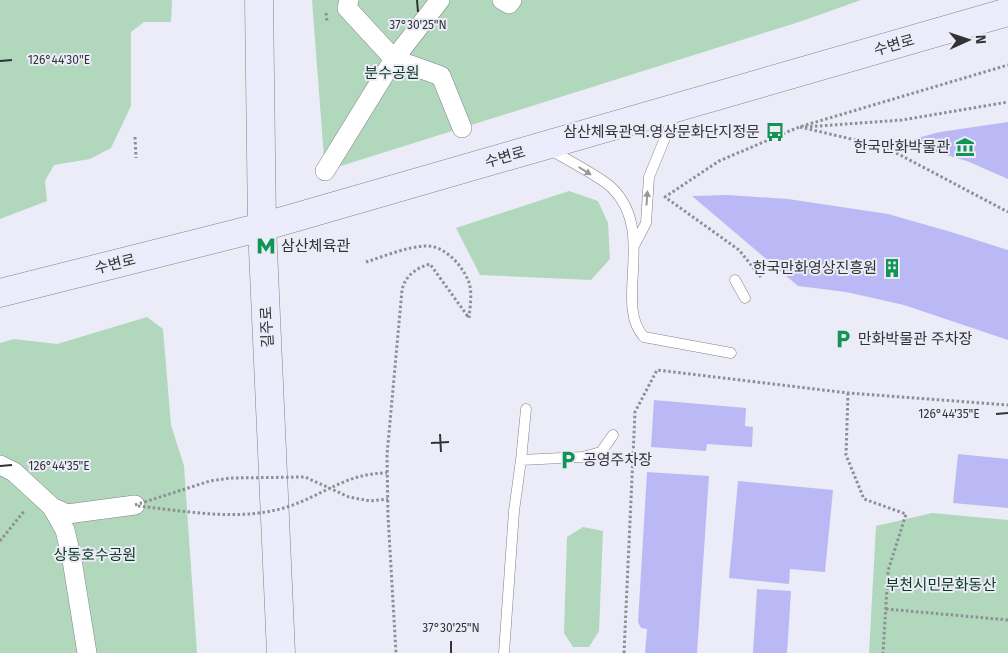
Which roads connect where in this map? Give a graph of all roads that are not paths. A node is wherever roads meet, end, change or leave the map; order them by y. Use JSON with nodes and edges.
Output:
{"nodes":[{"id":1,"x":260,"y":0,"type":"edge"},
{"id":2,"x":349,"y":0,"type":"edge"},
{"id":3,"x":440,"y":0,"type":"edge"},
{"id":4,"x":502,"y":0,"type":"edge"},
{"id":5,"x":512,"y":0,"type":"edge"},
{"id":6,"x":1008,"y":12,"type":"edge"},
{"id":7,"x":394,"y":58,"type":"junction"},
{"id":8,"x":678,"y":107,"type":"junction"},
{"id":9,"x":462,"y":128,"type":"dead end"},
{"id":10,"x":544,"y":146,"type":"junction"},
{"id":11,"x":325,"y":171,"type":"dead end"},
{"id":12,"x":262,"y":227,"type":"junction"},
{"id":13,"x":635,"y":244,"type":"junction"},
{"id":14,"x":735,"y":280,"type":"dead end"},
{"id":15,"x":0,"y":293,"type":"edge"},
{"id":16,"x":744,"y":298,"type":"dead end"},
{"id":17,"x":731,"y":354,"type":"dead end"},
{"id":18,"x":526,"y":409,"type":"dead end"},
{"id":19,"x":613,"y":435,"type":"dead end"},
{"id":20,"x":521,"y":460,"type":"junction"},
{"id":21,"x":0,"y":465,"type":"edge"},
{"id":22,"x":135,"y":505,"type":"road end"},
{"id":23,"x":52,"y":507,"type":"junction"},
{"id":24,"x":87,"y":653,"type":"edge"},
{"id":25,"x":281,"y":653,"type":"edge"},
{"id":26,"x":504,"y":653,"type":"edge"}],
"edges":[{"from":1,"to":12,"type":"main road","name":"길주로"},
{"from":2,"to":7,"type":"street"},
{"from":3,"to":7,"type":"street"},
{"from":4,"to":5,"type":"street"},
{"from":6,"to":8,"type":"main road","name":"수변로"},
{"from":7,"to":9,"type":"street"},
{"from":7,"to":11,"type":"street"},
{"from":8,"to":10,"type":"main road","name":"수변로"},
{"from":13,"to":8,"type":"lane","one_way":true},
{"from":10,"to":12,"type":"main road","name":"수변로"},
{"from":10,"to":13,"type":"lane","one_way":true},
{"from":12,"to":15,"type":"main road","name":"수변로"},
{"from":12,"to":25,"type":"main road","name":"길주로"},
{"from":13,"to":17,"type":"lane"},
{"from":14,"to":16,"type":"lane"},
{"from":18,"to":20,"type":"lane"},
{"from":19,"to":20,"type":"lane"},
{"from":20,"to":26,"type":"lane"},
{"from":21,"to":23,"type":"street"},
{"from":22,"to":23,"type":"street"},
{"from":23,"to":24,"type":"street"}]}
